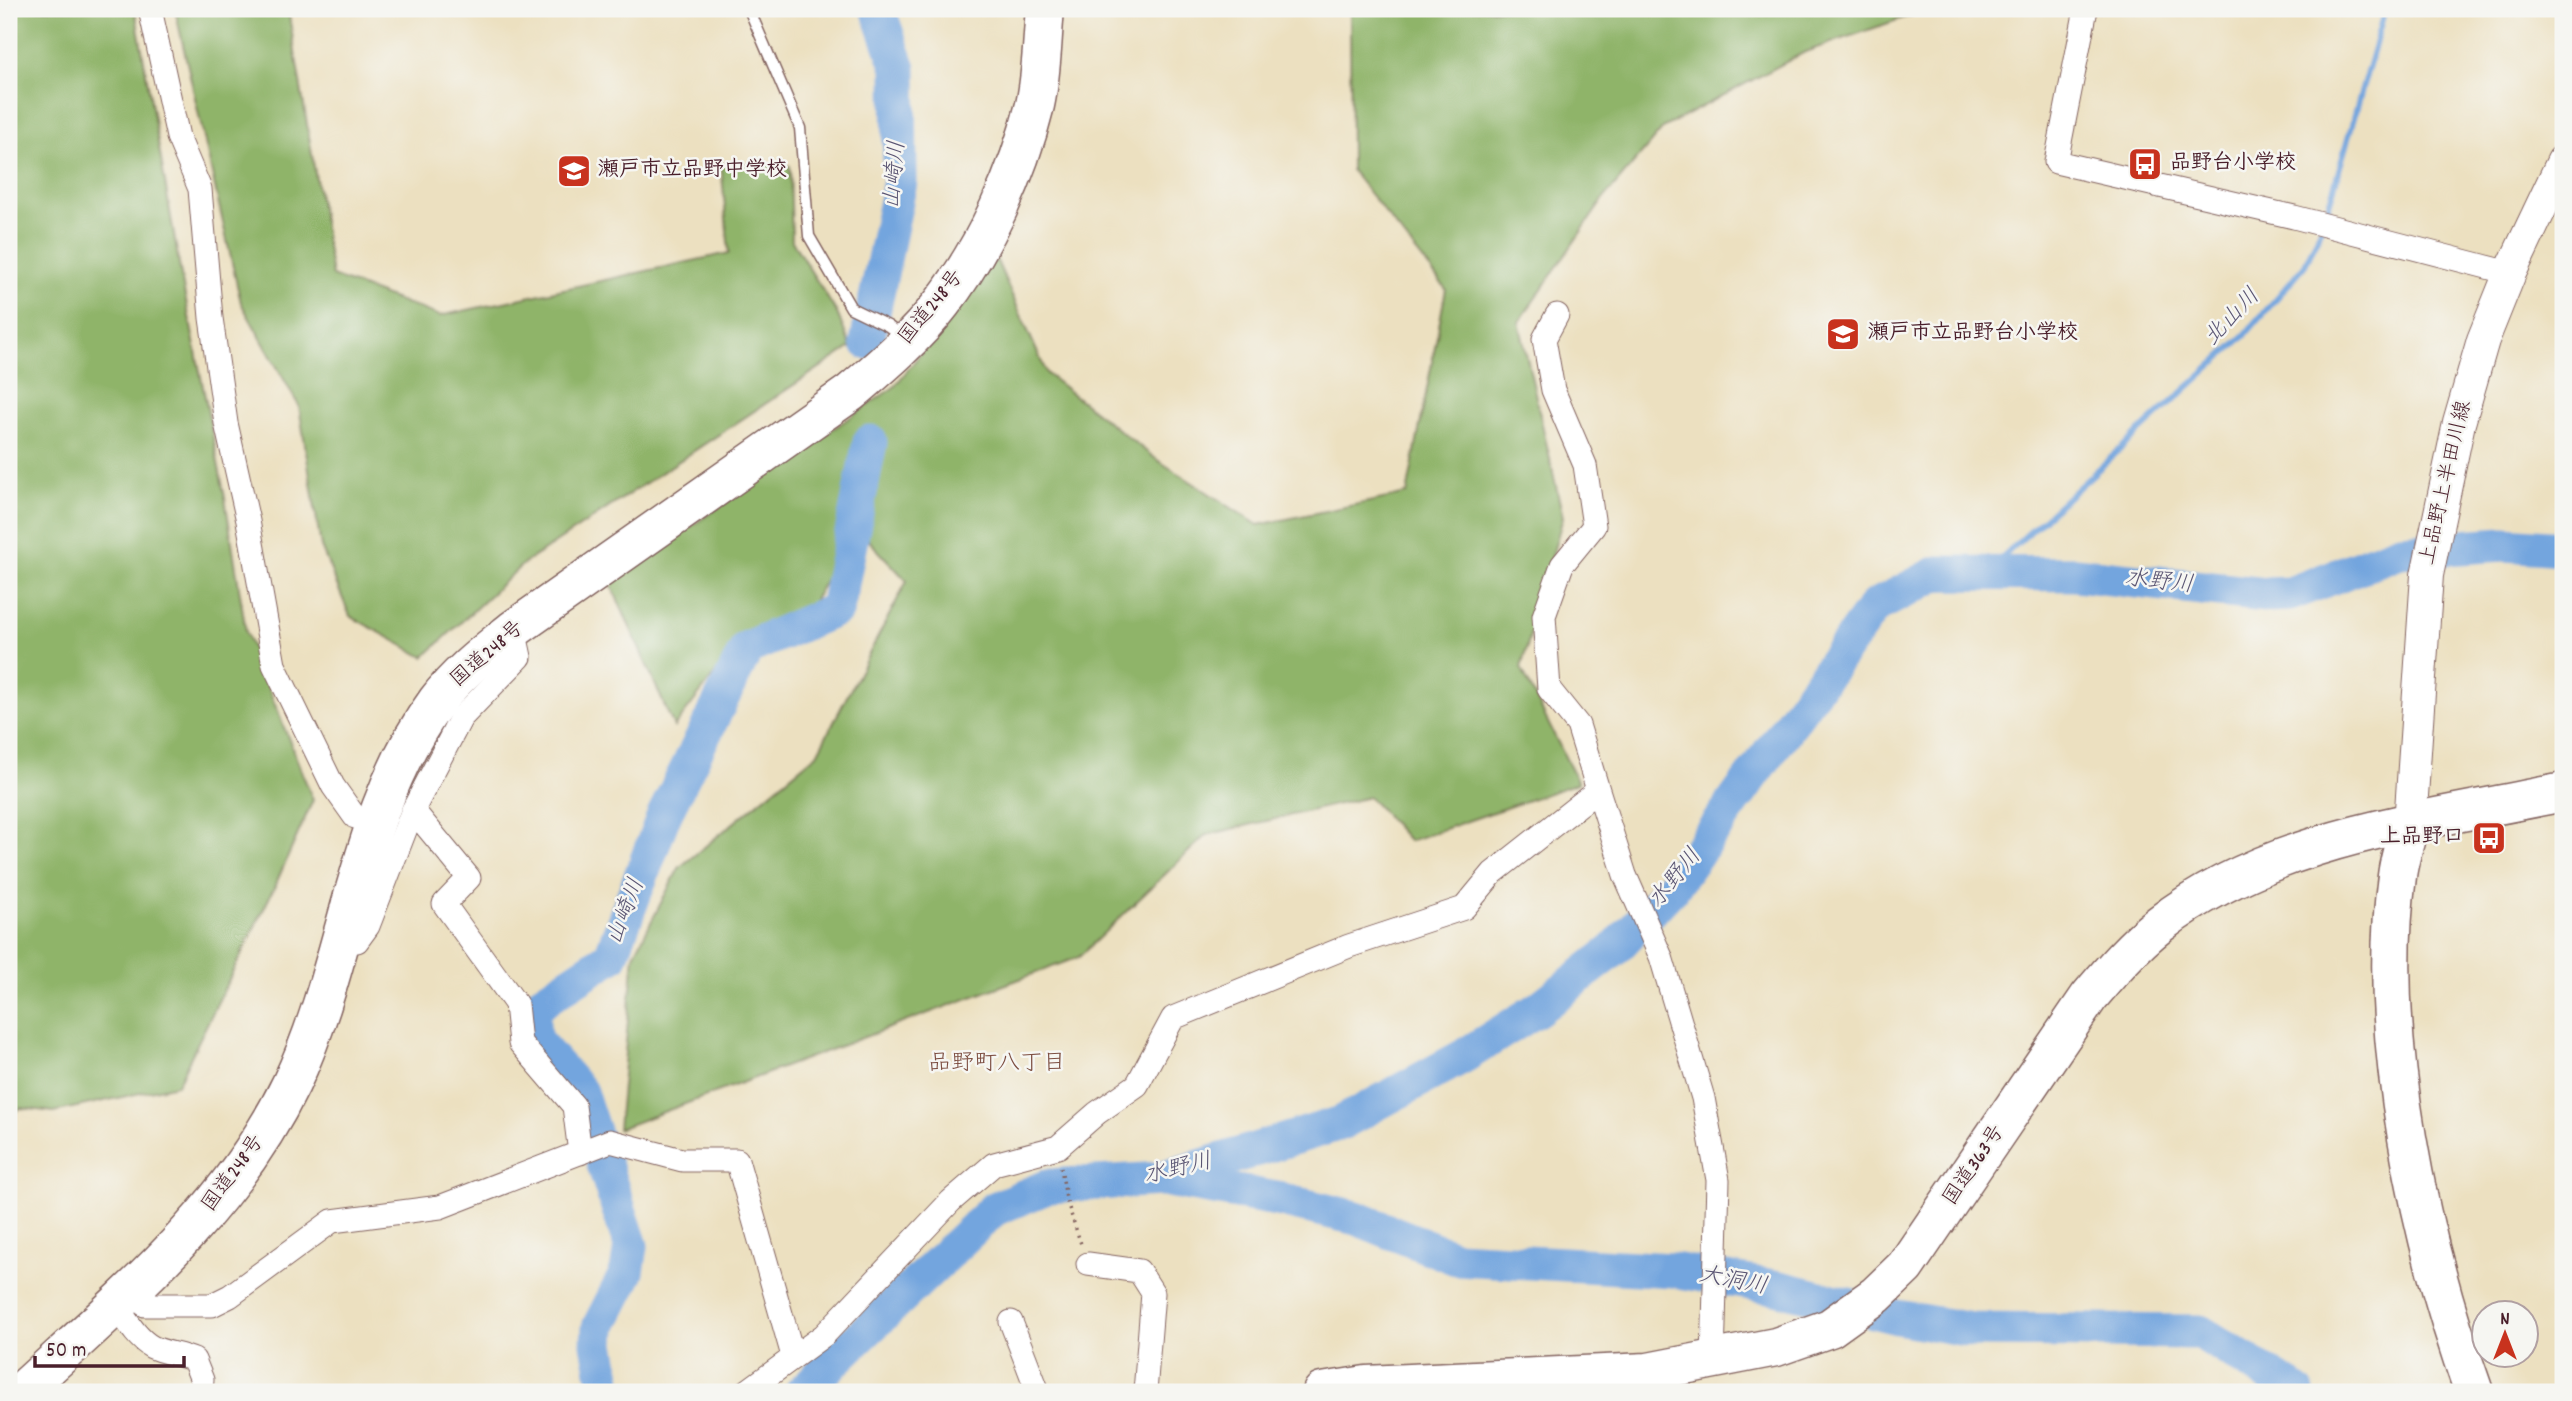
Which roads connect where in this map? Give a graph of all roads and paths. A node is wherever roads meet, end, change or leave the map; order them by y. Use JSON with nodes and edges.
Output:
{"nodes":[{"id":1,"x":150,"y":9,"type":"edge"},
{"id":2,"x":749,"y":9,"type":"edge"},
{"id":3,"x":1045,"y":9,"type":"edge"},
{"id":4,"x":2085,"y":9,"type":"edge"},
{"id":5,"x":2563,"y":161,"type":"edge"},
{"id":6,"x":2510,"y":274,"type":"junction"},
{"id":7,"x":1557,"y":315,"type":"dead end"},
{"id":8,"x":897,"y":333,"type":"junction"},
{"id":9,"x":514,"y":629,"type":"junction"},
{"id":10,"x":1598,"y":790,"type":"junction"},
{"id":11,"x":2563,"y":792,"type":"edge"},
{"id":12,"x":413,"y":810,"type":"junction"},
{"id":13,"x":374,"y":822,"type":"junction"},
{"id":14,"x":2410,"y":825,"type":"junction"},
{"id":15,"x":342,"y":942,"type":"junction"},
{"id":16,"x":1058,"y":1147,"type":"junction"},
{"id":17,"x":580,"y":1153,"type":"junction"},
{"id":18,"x":1088,"y":1264,"type":"joint"},
{"id":19,"x":123,"y":1298,"type":"junction"},
{"id":20,"x":2472,"y":1300,"type":"edge"},
{"id":21,"x":1011,"y":1322,"type":"dead end"},
{"id":22,"x":793,"y":1356,"type":"junction"},
{"id":23,"x":1713,"y":1360,"type":"junction"},
{"id":24,"x":2494,"y":1370,"type":"edge"},
{"id":25,"x":1649,"y":1382,"type":"edge"},
{"id":26,"x":21,"y":1392,"type":"edge"},
{"id":27,"x":201,"y":1392,"type":"edge"},
{"id":28,"x":746,"y":1392,"type":"edge"},
{"id":29,"x":1038,"y":1392,"type":"edge"},
{"id":30,"x":1145,"y":1392,"type":"edge"},
{"id":31,"x":1322,"y":1392,"type":"edge"},
{"id":32,"x":2474,"y":1392,"type":"edge"},
{"id":33,"x":2502,"y":1392,"type":"edge"}],
"edges":[{"from":1,"to":13,"type":"street"},
{"from":2,"to":8,"type":"lane"},
{"from":3,"to":8,"type":"highway","name":"国道248号"},
{"from":4,"to":6,"type":"street"},
{"from":5,"to":6,"type":"street","name":"上品野上半田川線"},
{"from":6,"to":14,"type":"street","name":"上品野上半田川線"},
{"from":7,"to":10,"type":"street"},
{"from":8,"to":9,"type":"highway","name":"国道248号"},
{"from":9,"to":12,"type":"street"},
{"from":9,"to":13,"type":"highway","name":"国道248号"},
{"from":10,"to":16,"type":"street"},
{"from":10,"to":23,"type":"street"},
{"from":11,"to":14,"type":"highway","name":"国道363号"},
{"from":12,"to":15,"type":"street"},
{"from":12,"to":17,"type":"street"},
{"from":13,"to":15,"type":"highway","name":"国道248号"},
{"from":14,"to":20,"type":"highway"},
{"from":14,"to":23,"type":"highway","name":"国道363号"},
{"from":14,"to":32,"type":"highway"},
{"from":15,"to":19,"type":"highway","name":"国道248号"},
{"from":16,"to":18,"type":"path"},
{"from":16,"to":22,"type":"street"},
{"from":17,"to":19,"type":"street"},
{"from":17,"to":22,"type":"street"},
{"from":18,"to":30,"type":"street"},
{"from":19,"to":26,"type":"highway","name":"国道248号"},
{"from":19,"to":27,"type":"street"},
{"from":21,"to":29,"type":"street"},
{"from":22,"to":28,"type":"street"},
{"from":23,"to":25,"type":"highway","name":"国道363号"},
{"from":24,"to":33,"type":"highway"},
{"from":25,"to":31,"type":"highway","name":"国道363号"}]}
